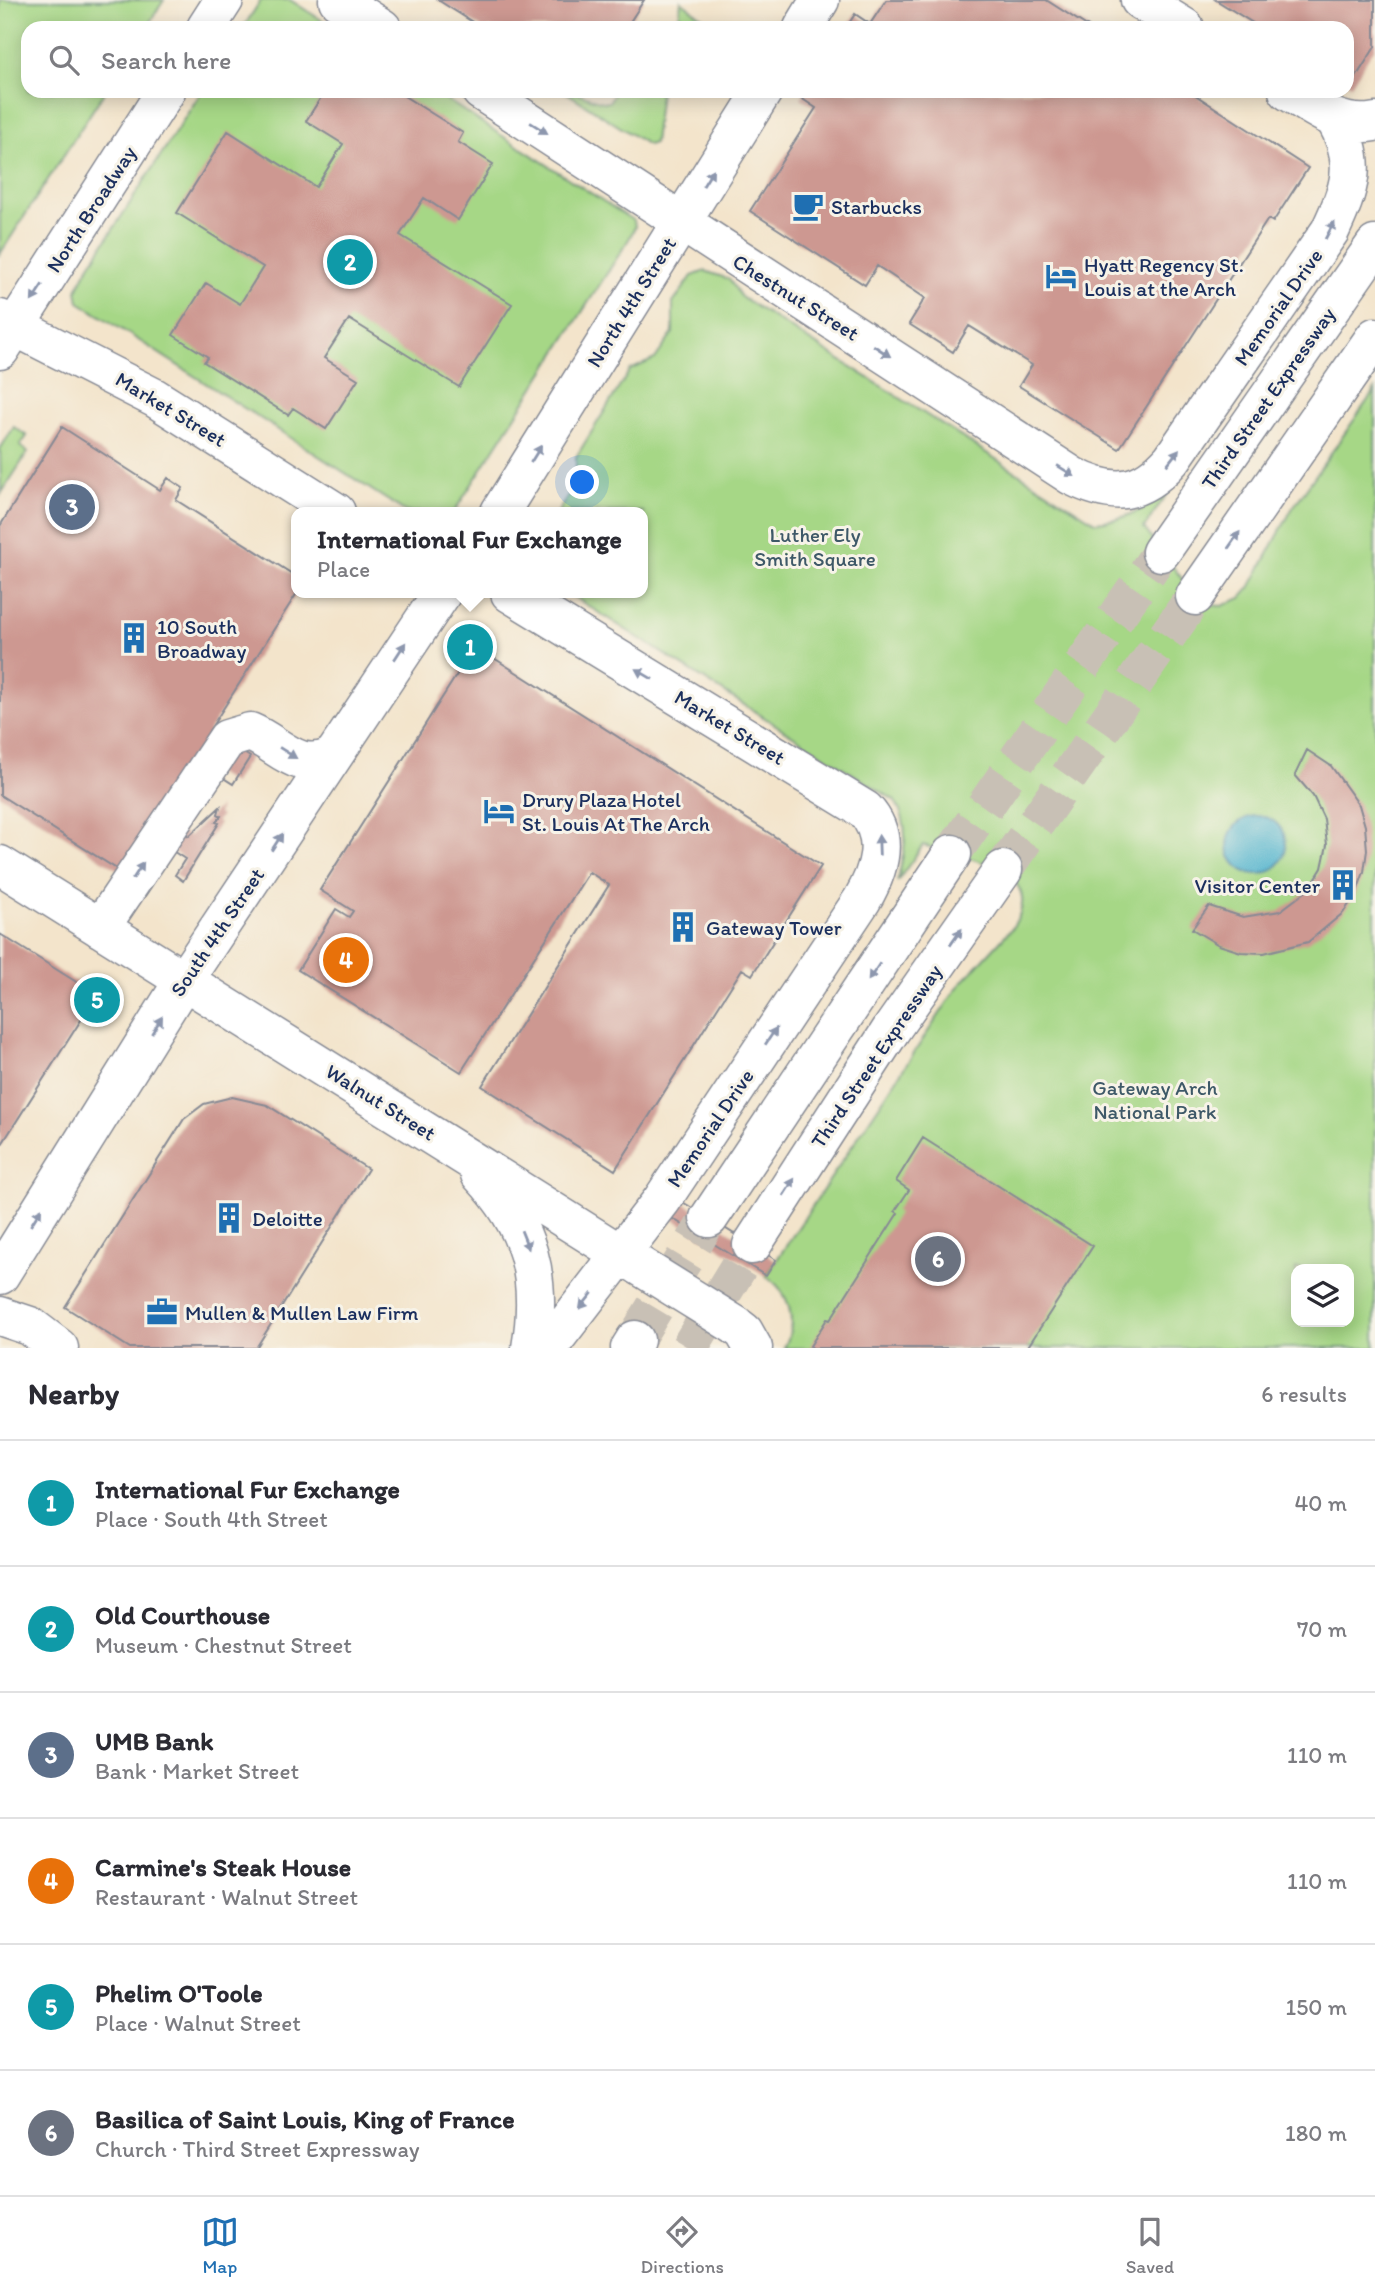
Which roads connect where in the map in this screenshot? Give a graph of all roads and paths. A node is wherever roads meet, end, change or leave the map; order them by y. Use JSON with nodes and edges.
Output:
{"nodes":[{"id":1,"x":224,"y":0,"type":"edge"},
{"id":2,"x":338,"y":0,"type":"edge"},
{"id":3,"x":820,"y":0,"type":"edge"},
{"id":4,"x":1140,"y":0,"type":"edge"},
{"id":5,"x":210,"y":21,"type":"edge"},
{"id":6,"x":371,"y":21,"type":"edge"},
{"id":7,"x":807,"y":21,"type":"edge"},
{"id":8,"x":1174,"y":21,"type":"edge"},
{"id":9,"x":161,"y":98,"type":"edge"},
{"id":10,"x":492,"y":98,"type":"edge"},
{"id":11,"x":759,"y":98,"type":"edge"},
{"id":12,"x":1299,"y":98,"type":"edge"},
{"id":13,"x":1335,"y":120,"type":"junction"},
{"id":14,"x":1375,"y":122,"type":"edge"},
{"id":15,"x":681,"y":221,"type":"junction"},
{"id":16,"x":1375,"y":245,"type":"edge"},
{"id":17,"x":5,"y":332,"type":"edge"},
{"id":18,"x":1375,"y":337,"type":"edge"},
{"id":19,"x":1116,"y":490,"type":"joint"},
{"id":20,"x":328,"y":507,"type":"edge"},
{"id":21,"x":503,"y":507,"type":"edge"},
{"id":22,"x":1161,"y":552,"type":"tunnel mouth"},
{"id":23,"x":1195,"y":596,"type":"tunnel mouth"},
{"id":24,"x":439,"y":598,"type":"edge"},
{"id":25,"x":518,"y":598,"type":"edge"},
{"id":26,"x":331,"y":757,"type":"junction"},
{"id":27,"x":952,"y":854,"type":"tunnel mouth"},
{"id":28,"x":0,"y":865,"type":"edge"},
{"id":29,"x":1003,"y":870,"type":"tunnel mouth"},
{"id":30,"x":862,"y":900,"type":"joint"},
{"id":31,"x":100,"y":928,"type":"junction"},
{"id":32,"x":184,"y":980,"type":"junction"},
{"id":33,"x":454,"y":1148,"type":"junction"},
{"id":34,"x":709,"y":1218,"type":"tunnel mouth"},
{"id":35,"x":752,"y":1245,"type":"tunnel mouth"},
{"id":36,"x":632,"y":1260,"type":"junction"},
{"id":37,"x":0,"y":1275,"type":"edge"},
{"id":38,"x":0,"y":1316,"type":"edge"},
{"id":39,"x":744,"y":1337,"type":"edge"},
{"id":40,"x":59,"y":1348,"type":"edge"},
{"id":41,"x":531,"y":1348,"type":"edge"},
{"id":42,"x":548,"y":1348,"type":"edge"}],
"edges":[{"from":1,"to":5,"type":"main road"},
{"from":2,"to":6,"type":"main road"},
{"from":3,"to":7,"type":"main road"},
{"from":4,"to":8,"type":"main road"},
{"from":9,"to":17,"type":"main road","name":"North Broadway","one_way":true},
{"from":10,"to":15,"type":"main road","name":"Chestnut Street","one_way":true},
{"from":15,"to":11,"type":"main road","name":"North 4th Street","one_way":true},
{"from":12,"to":13,"type":"main road"},
{"from":13,"to":14,"type":"main road"},
{"from":19,"to":13,"type":"main road","name":"Memorial Drive","one_way":true},
{"from":15,"to":19,"type":"main road","name":"Chestnut Street","one_way":true},
{"from":21,"to":15,"type":"main road","name":"North 4th Street","one_way":true},
{"from":16,"to":22,"type":"main road","name":"Third Street Expressway"},
{"from":17,"to":20,"type":"main road","name":"Market Street"},
{"from":23,"to":18,"type":"main road","one_way":true},
{"from":26,"to":24,"type":"main road","name":"South 4th Street","one_way":true},
{"from":30,"to":25,"type":"main road","name":"Market Street","one_way":true},
{"from":31,"to":26,"type":"main road","one_way":true},
{"from":32,"to":26,"type":"main road","name":"South 4th Street","one_way":true},
{"from":27,"to":34,"type":"main road","one_way":true},
{"from":28,"to":31,"type":"main road","name":"Walnut Street"},
{"from":35,"to":29,"type":"main road","name":"Third Street Expressway","one_way":true},
{"from":36,"to":30,"type":"main road","name":"Memorial Drive","one_way":true},
{"from":31,"to":32,"type":"main road","name":"Walnut Street"},
{"from":32,"to":33,"type":"main road","name":"Walnut Street"},
{"from":37,"to":32,"type":"main road","name":"South 4th Street","one_way":true},
{"from":33,"to":36,"type":"main road","name":"Walnut Street"},
{"from":33,"to":41,"type":"main road","one_way":true},
{"from":36,"to":39,"type":"main road","name":"Walnut Street","bridge":true},
{"from":36,"to":42,"type":"main road","name":"Memorial Drive","one_way":true},
{"from":38,"to":40,"type":"main road"}]}
